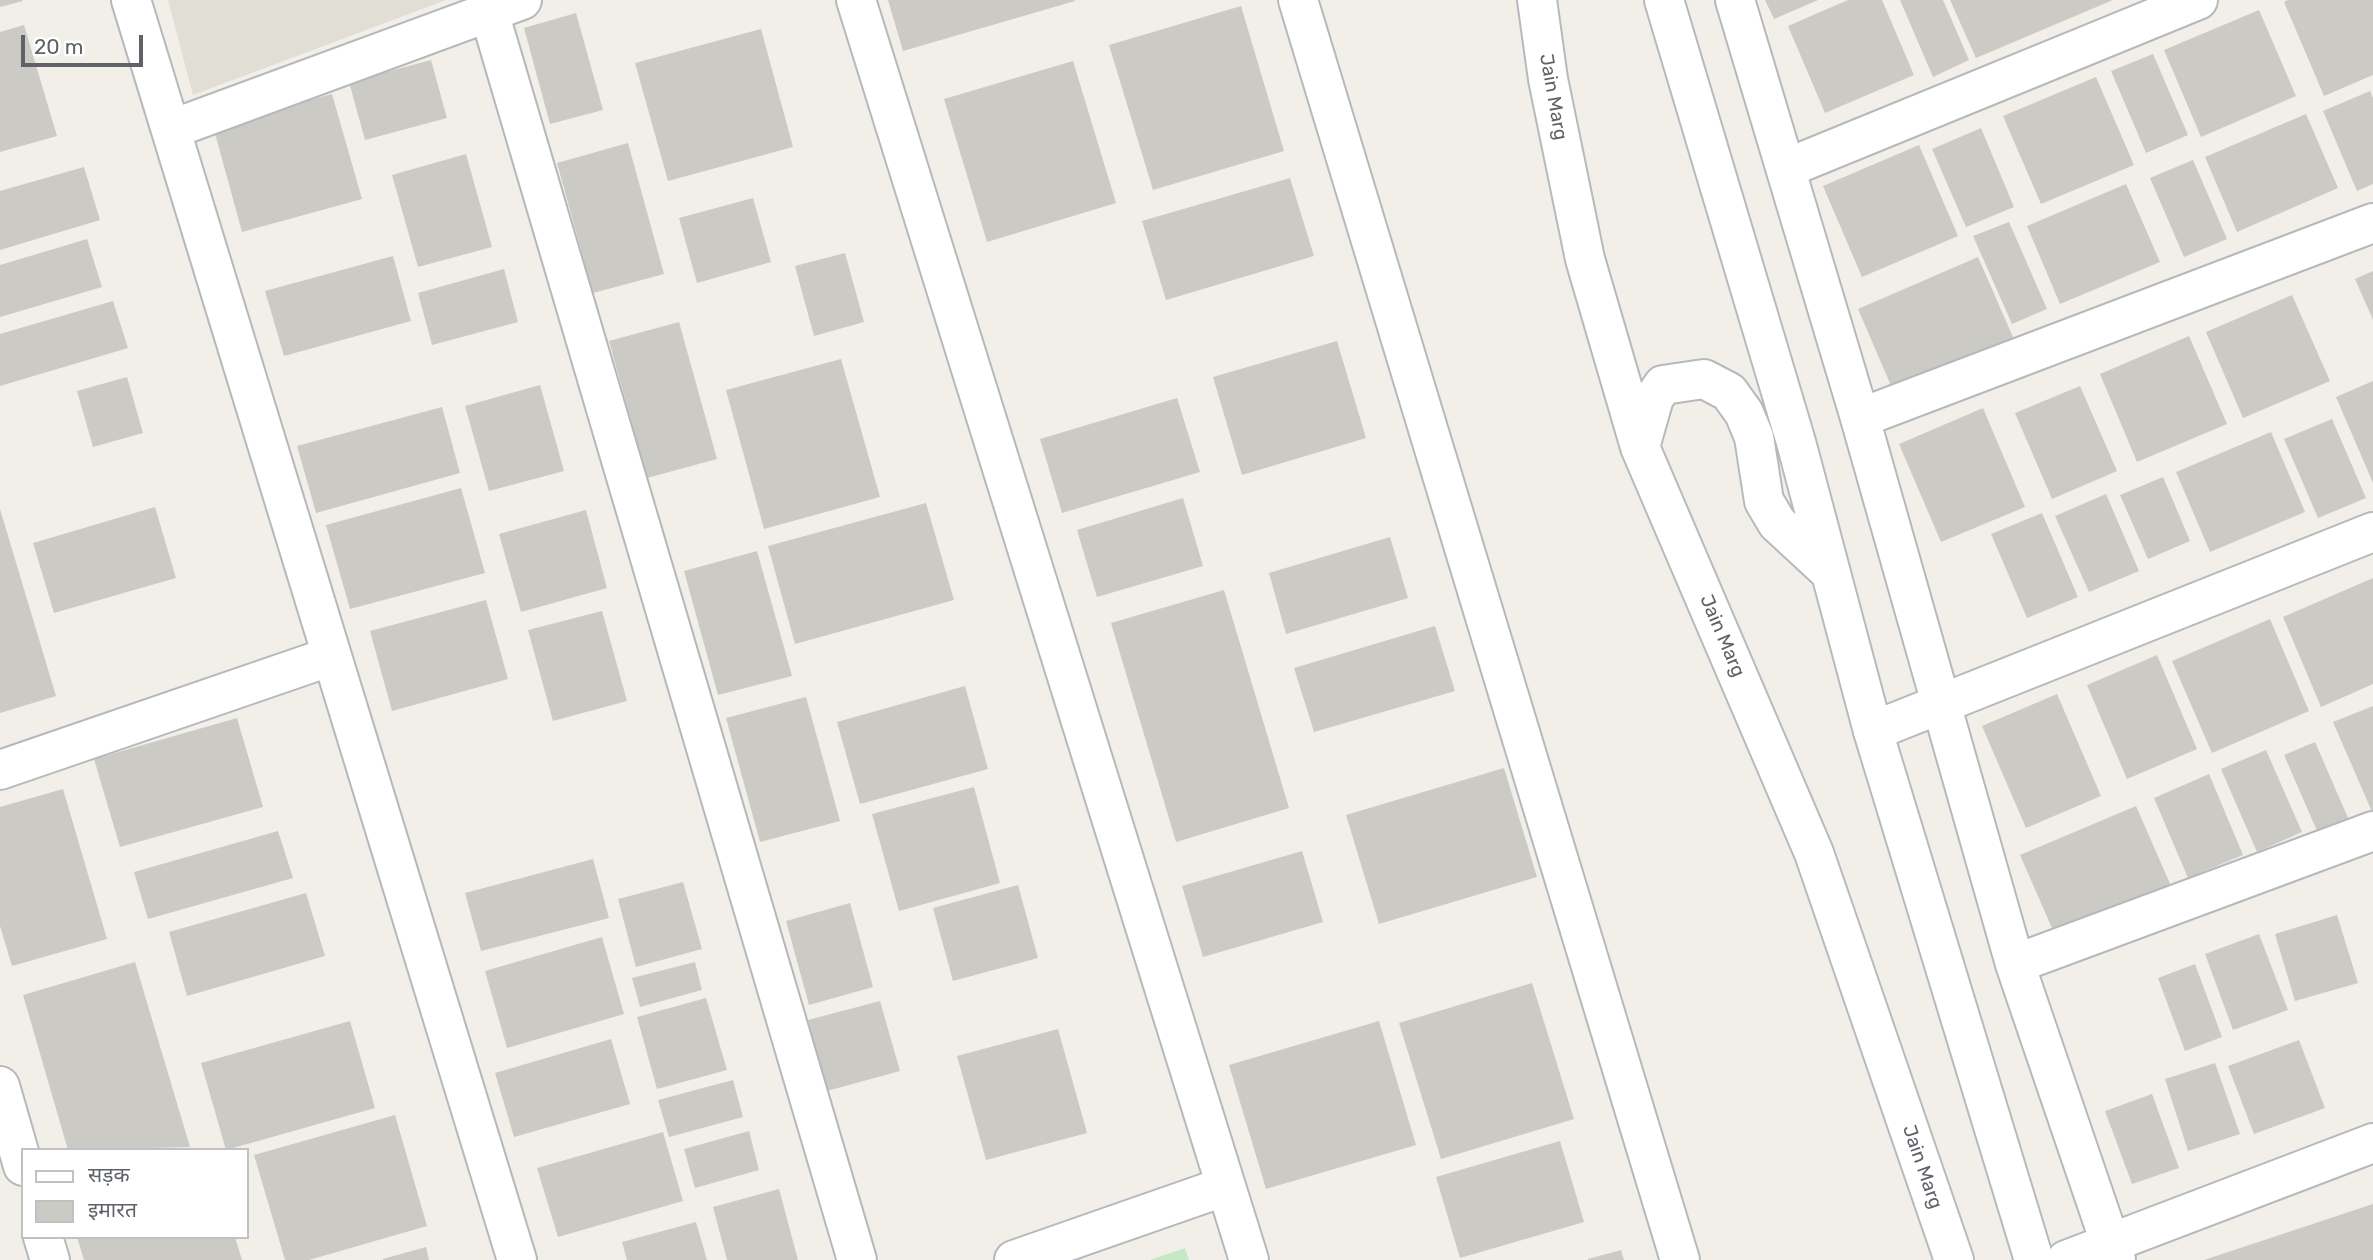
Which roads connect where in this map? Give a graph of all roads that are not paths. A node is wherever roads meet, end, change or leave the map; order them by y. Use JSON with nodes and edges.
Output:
{"nodes":[{"id":1,"x":131,"y":0,"type":"edge"},
{"id":2,"x":856,"y":0,"type":"edge"},
{"id":3,"x":1298,"y":0,"type":"edge"},
{"id":4,"x":1537,"y":0,"type":"edge"},
{"id":5,"x":1664,"y":0,"type":"edge"},
{"id":6,"x":1735,"y":0,"type":"edge"},
{"id":7,"x":2198,"y":0,"type":"edge"},
{"id":8,"x":506,"y":6,"type":"edge"},
{"id":9,"x":172,"y":129,"type":"junction"},
{"id":10,"x":1787,"y":168,"type":"junction"},
{"id":11,"x":2373,"y":223,"type":"edge"},
{"id":12,"x":1860,"y":418,"type":"junction"},
{"id":13,"x":1640,"y":447,"type":"junction"},
{"id":14,"x":2373,"y":532,"type":"edge"},
{"id":15,"x":1831,"y":573,"type":"junction"},
{"id":16,"x":332,"y":656,"type":"junction"},
{"id":17,"x":1942,"y":703,"type":"junction"},
{"id":18,"x":1873,"y":731,"type":"junction"},
{"id":19,"x":0,"y":770,"type":"edge"},
{"id":20,"x":2373,"y":831,"type":"edge"},
{"id":21,"x":2015,"y":964,"type":"junction"},
{"id":22,"x":0,"y":1086,"type":"edge"},
{"id":23,"x":2373,"y":1143,"type":"edge"},
{"id":24,"x":21,"y":1159,"type":"edge"},
{"id":25,"x":1226,"y":1186,"type":"junction"},
{"id":26,"x":44,"y":1239,"type":"edge"},
{"id":27,"x":2113,"y":1252,"type":"edge"},
{"id":28,"x":50,"y":1260,"type":"edge"},
{"id":29,"x":517,"y":1260,"type":"edge"},
{"id":30,"x":858,"y":1260,"type":"edge"},
{"id":31,"x":1014,"y":1260,"type":"edge"},
{"id":32,"x":1250,"y":1260,"type":"edge"},
{"id":33,"x":1680,"y":1260,"type":"edge"},
{"id":34,"x":1954,"y":1260,"type":"edge"},
{"id":35,"x":2034,"y":1260,"type":"edge"},
{"id":36,"x":2066,"y":1260,"type":"edge"}],
"edges":[{"from":1,"to":9,"type":"street"},
{"from":2,"to":25,"type":"street"},
{"from":3,"to":33,"type":"street"},
{"from":4,"to":13,"type":"street","name":"Jain Marg"},
{"from":5,"to":15,"type":"street"},
{"from":6,"to":10,"type":"street"},
{"from":7,"to":10,"type":"street"},
{"from":8,"to":9,"type":"street"},
{"from":8,"to":30,"type":"street"},
{"from":9,"to":16,"type":"street"},
{"from":10,"to":12,"type":"street"},
{"from":11,"to":12,"type":"street"},
{"from":12,"to":17,"type":"street"},
{"from":13,"to":15,"type":"street"},
{"from":13,"to":34,"type":"street","name":"Jain Marg"},
{"from":14,"to":17,"type":"street"},
{"from":15,"to":18,"type":"street"},
{"from":16,"to":19,"type":"street"},
{"from":16,"to":29,"type":"street"},
{"from":17,"to":18,"type":"street"},
{"from":17,"to":21,"type":"street"},
{"from":18,"to":35,"type":"street"},
{"from":20,"to":21,"type":"street"},
{"from":21,"to":27,"type":"street"},
{"from":22,"to":24,"type":"street"},
{"from":23,"to":27,"type":"street"},
{"from":25,"to":31,"type":"street"},
{"from":25,"to":32,"type":"street"},
{"from":26,"to":28,"type":"street"},
{"from":27,"to":36,"type":"street"}]}
